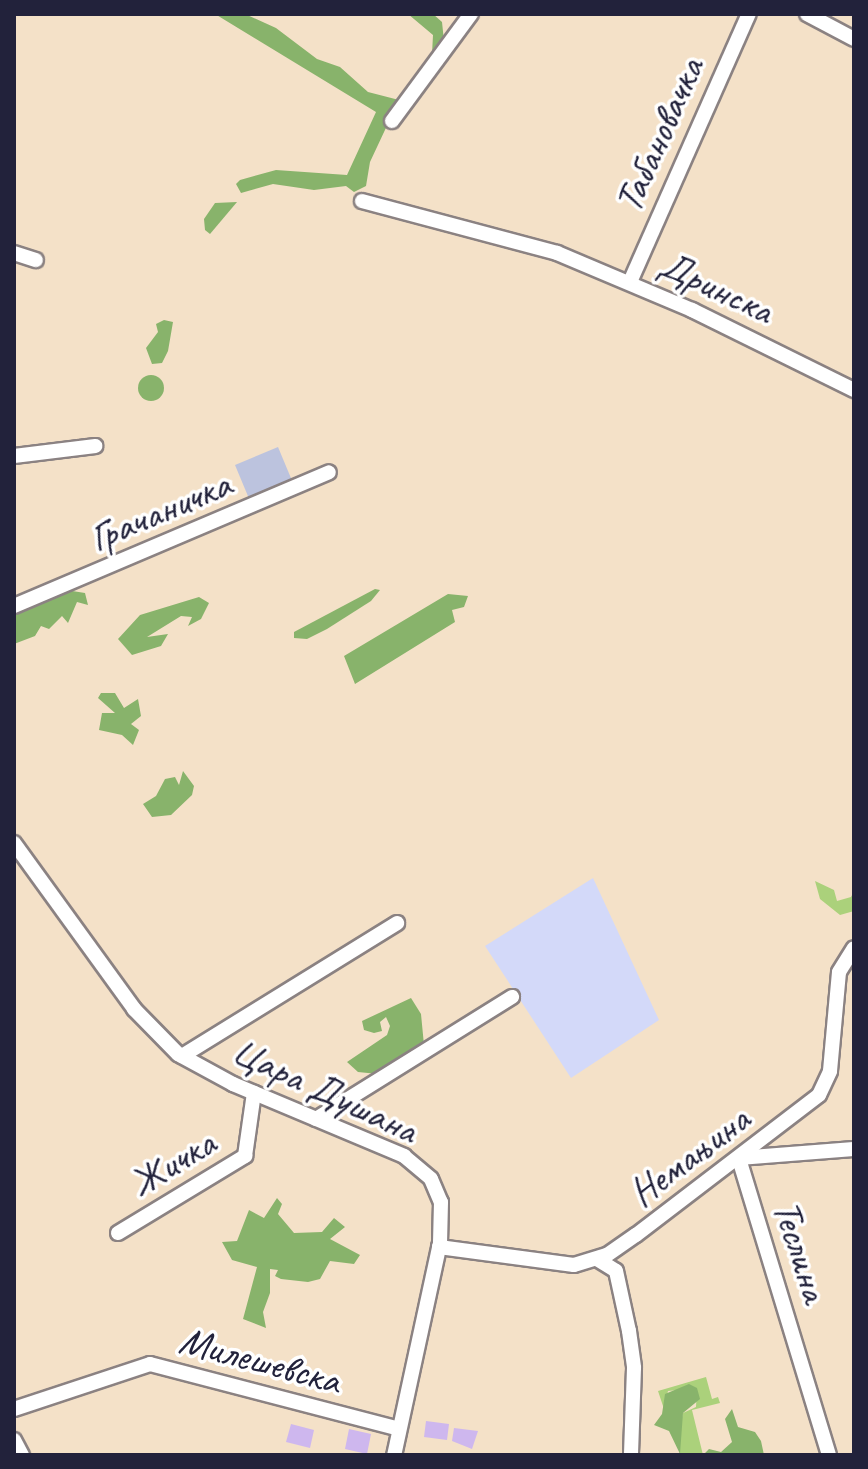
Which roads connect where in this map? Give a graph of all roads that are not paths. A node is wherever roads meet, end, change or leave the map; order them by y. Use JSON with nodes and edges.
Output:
{"nodes":[{"id":1,"x":471,"y":14,"type":"edge"},
{"id":2,"x":749,"y":14,"type":"edge"},
{"id":3,"x":807,"y":14,"type":"edge"},
{"id":4,"x":854,"y":39,"type":"edge"},
{"id":5,"x":392,"y":121,"type":"dead end"},
{"id":6,"x":362,"y":201,"type":"dead end"},
{"id":7,"x":14,"y":253,"type":"edge"},
{"id":8,"x":36,"y":260,"type":"dead end"},
{"id":9,"x":630,"y":282,"type":"junction"},
{"id":10,"x":854,"y":390,"type":"edge"},
{"id":11,"x":95,"y":446,"type":"dead end"},
{"id":12,"x":14,"y":456,"type":"edge"},
{"id":13,"x":329,"y":472,"type":"dead end"},
{"id":14,"x":14,"y":606,"type":"edge"},
{"id":15,"x":14,"y":843,"type":"edge"},
{"id":16,"x":397,"y":923,"type":"dead end"},
{"id":17,"x":854,"y":948,"type":"edge"},
{"id":18,"x":512,"y":997,"type":"dead end"},
{"id":19,"x":182,"y":1056,"type":"junction"},
{"id":20,"x":254,"y":1093,"type":"junction"},
{"id":21,"x":316,"y":1119,"type":"junction"},
{"id":22,"x":854,"y":1149,"type":"edge"},
{"id":23,"x":739,"y":1158,"type":"junction"},
{"id":24,"x":118,"y":1233,"type":"dead end"},
{"id":25,"x":439,"y":1247,"type":"junction"},
{"id":26,"x":597,"y":1259,"type":"junction"},
{"id":27,"x":14,"y":1409,"type":"edge"},
{"id":28,"x":399,"y":1429,"type":"junction"},
{"id":29,"x":14,"y":1440,"type":"edge"},
{"id":30,"x":22,"y":1455,"type":"edge"},
{"id":31,"x":394,"y":1455,"type":"edge"},
{"id":32,"x":631,"y":1455,"type":"edge"},
{"id":33,"x":829,"y":1455,"type":"edge"}],
"edges":[{"from":1,"to":5,"type":"street"},
{"from":2,"to":9,"type":"street","name":"Табановачка"},
{"from":3,"to":4,"type":"street"},
{"from":6,"to":9,"type":"street","name":"Дринска"},
{"from":7,"to":8,"type":"street"},
{"from":9,"to":10,"type":"street","name":"Дринска"},
{"from":11,"to":12,"type":"street"},
{"from":13,"to":14,"type":"street","name":"Грачаничка"},
{"from":15,"to":19,"type":"street","name":"Цара Душана"},
{"from":16,"to":19,"type":"street"},
{"from":17,"to":23,"type":"street","name":"Немањина"},
{"from":18,"to":21,"type":"street"},
{"from":19,"to":20,"type":"street","name":"Цара Душана"},
{"from":20,"to":21,"type":"street","name":"Цара Душана"},
{"from":20,"to":24,"type":"street","name":"Жичка"},
{"from":21,"to":25,"type":"street","name":"Цара Душана"},
{"from":22,"to":23,"type":"street"},
{"from":23,"to":26,"type":"street","name":"Немањина"},
{"from":23,"to":33,"type":"street","name":"Теслина"},
{"from":25,"to":26,"type":"street","name":"Немањина"},
{"from":25,"to":28,"type":"street","name":"Цара Душана"},
{"from":26,"to":32,"type":"street"},
{"from":27,"to":28,"type":"street","name":"Милешевска"},
{"from":28,"to":31,"type":"street","name":"Цара Душана"},
{"from":29,"to":30,"type":"street"}]}
